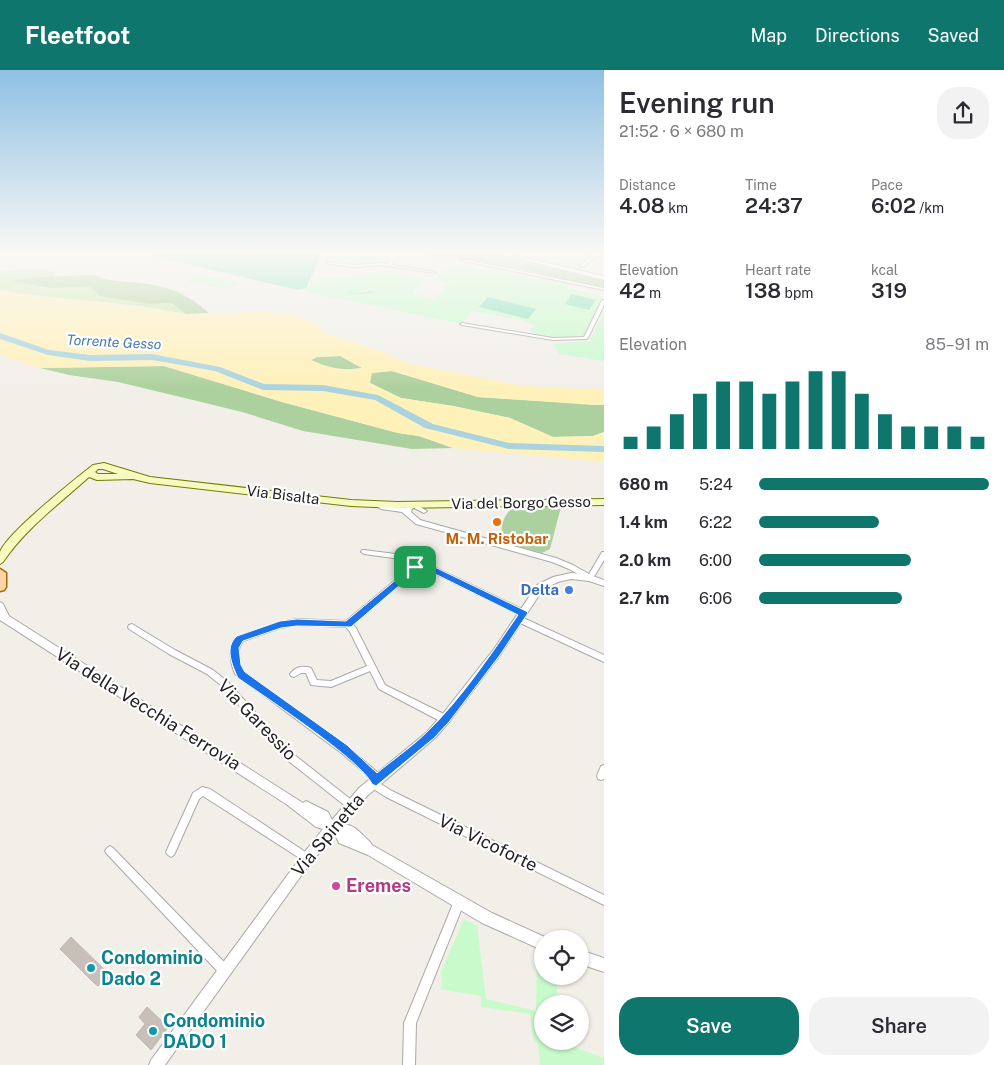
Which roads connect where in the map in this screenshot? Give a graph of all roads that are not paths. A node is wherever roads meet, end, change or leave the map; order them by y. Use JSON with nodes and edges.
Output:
{"nodes":[{"id":1,"x":604,"y":300,"type":"edge"},
{"id":2,"x":462,"y":324,"type":"dead end"},
{"id":3,"x":104,"y":473,"type":"junction"},
{"id":4,"x":76,"y":485,"type":"junction"},
{"id":5,"x":604,"y":502,"type":"edge"},
{"id":6,"x":351,"y":503,"type":"junction"},
{"id":7,"x":414,"y":505,"type":"junction"},
{"id":8,"x":437,"y":505,"type":"junction"},
{"id":9,"x":424,"y":511,"type":"junction"},
{"id":10,"x":407,"y":513,"type":"junction"},
{"id":11,"x":429,"y":524,"type":"junction"},
{"id":12,"x":26,"y":527,"type":"junction"},
{"id":13,"x":0,"y":545,"type":"edge"},
{"id":14,"x":364,"y":552,"type":"dead end"},
{"id":15,"x":604,"y":554,"type":"edge"},
{"id":16,"x":0,"y":560,"type":"edge"},
{"id":17,"x":420,"y":563,"type":"junction"},
{"id":18,"x":0,"y":573,"type":"edge"},
{"id":19,"x":590,"y":578,"type":"junction"},
{"id":20,"x":604,"y":583,"type":"edge"},
{"id":21,"x":0,"y":587,"type":"edge"},
{"id":22,"x":0,"y":606,"type":"edge"},
{"id":23,"x":521,"y":616,"type":"junction"},
{"id":24,"x":3,"y":617,"type":"edge"},
{"id":25,"x":348,"y":624,"type":"junction"},
{"id":26,"x":132,"y":627,"type":"dead end"},
{"id":27,"x":604,"y":659,"type":"edge"},
{"id":28,"x":372,"y":667,"type":"junction"},
{"id":29,"x":294,"y":674,"type":"dead end"},
{"id":30,"x":446,"y":719,"type":"junction"},
{"id":31,"x":376,"y":781,"type":"junction"},
{"id":32,"x":351,"y":805,"type":"junction"},
{"id":33,"x":333,"y":827,"type":"junction"},
{"id":34,"x":110,"y":852,"type":"dead end"},
{"id":35,"x":171,"y":852,"type":"dead end"},
{"id":36,"x":307,"y":858,"type":"junction"},
{"id":37,"x":604,"y":900,"type":"edge"},
{"id":38,"x":459,"y":904,"type":"junction"},
{"id":39,"x":534,"y":939,"type":"edge"},
{"id":40,"x":589,"y":960,"type":"edge"},
{"id":41,"x":604,"y":965,"type":"edge"},
{"id":42,"x":224,"y":970,"type":"junction"},
{"id":43,"x":156,"y":1065,"type":"edge"},
{"id":44,"x":409,"y":1065,"type":"edge"}],
"edges":[{"from":1,"to":2,"type":"street"},
{"from":3,"to":4,"type":"main road"},
{"from":3,"to":4,"type":"main road","name":"Via Bisalta"},
{"from":3,"to":6,"type":"main road","name":"Via Bisalta"},
{"from":4,"to":12,"type":"main road"},
{"from":5,"to":8,"type":"main road","name":"Via del Borgo Gesso"},
{"from":6,"to":7,"type":"main road","name":"Via del Borgo Gesso"},
{"from":6,"to":10,"type":"street","name":"Via Bisalta"},
{"from":7,"to":8,"type":"main road","name":"Via del Borgo Gesso"},
{"from":7,"to":9,"type":"street","name":"Via del Borgo Gesso"},
{"from":7,"to":10,"type":"street"},
{"from":8,"to":9,"type":"street","name":"Via del Borgo Gesso"},
{"from":9,"to":11,"type":"street"},
{"from":10,"to":11,"type":"street","name":"Via Bisalta"},
{"from":11,"to":19,"type":"street","name":"Via Bisalta"},
{"from":12,"to":13,"type":"main road"},
{"from":12,"to":16,"type":"main road"},
{"from":14,"to":17,"type":"street"},
{"from":15,"to":19,"type":"street"},
{"from":17,"to":23,"type":"street"},
{"from":17,"to":25,"type":"street"},
{"from":18,"to":21,"type":"main road"},
{"from":19,"to":20,"type":"street","name":"Via Bisalta"},
{"from":19,"to":23,"type":"street","name":"Via Spinetta"},
{"from":22,"to":24,"type":"street","name":"Via della Vecchia Ferrovia"},
{"from":23,"to":27,"type":"street"},
{"from":23,"to":30,"type":"street","name":"Via Spinetta"},
{"from":24,"to":33,"type":"street","name":"Via della Vecchia Ferrovia"},
{"from":25,"to":28,"type":"street"},
{"from":25,"to":31,"type":"street","name":"Via Vicoforte"},
{"from":26,"to":32,"type":"street","name":"Via Garessio"},
{"from":28,"to":29,"type":"street"},
{"from":28,"to":30,"type":"street"},
{"from":30,"to":31,"type":"street","name":"Via Spinetta"},
{"from":31,"to":32,"type":"street","name":"Via Spinetta"},
{"from":31,"to":37,"type":"street","name":"Via Vicoforte"},
{"from":32,"to":33,"type":"street","name":"Via Spinetta"},
{"from":33,"to":36,"type":"street","name":"Via Spinetta"},
{"from":33,"to":38,"type":"street","name":"Via della Vecchia Ferrovia"},
{"from":34,"to":42,"type":"street"},
{"from":35,"to":36,"type":"street"},
{"from":36,"to":42,"type":"street","name":"Via Spinetta"},
{"from":38,"to":39,"type":"street","name":"Via della Vecchia Ferrovia"},
{"from":38,"to":44,"type":"street"},
{"from":40,"to":41,"type":"street"},
{"from":42,"to":43,"type":"street","name":"Via Spinetta"}]}
